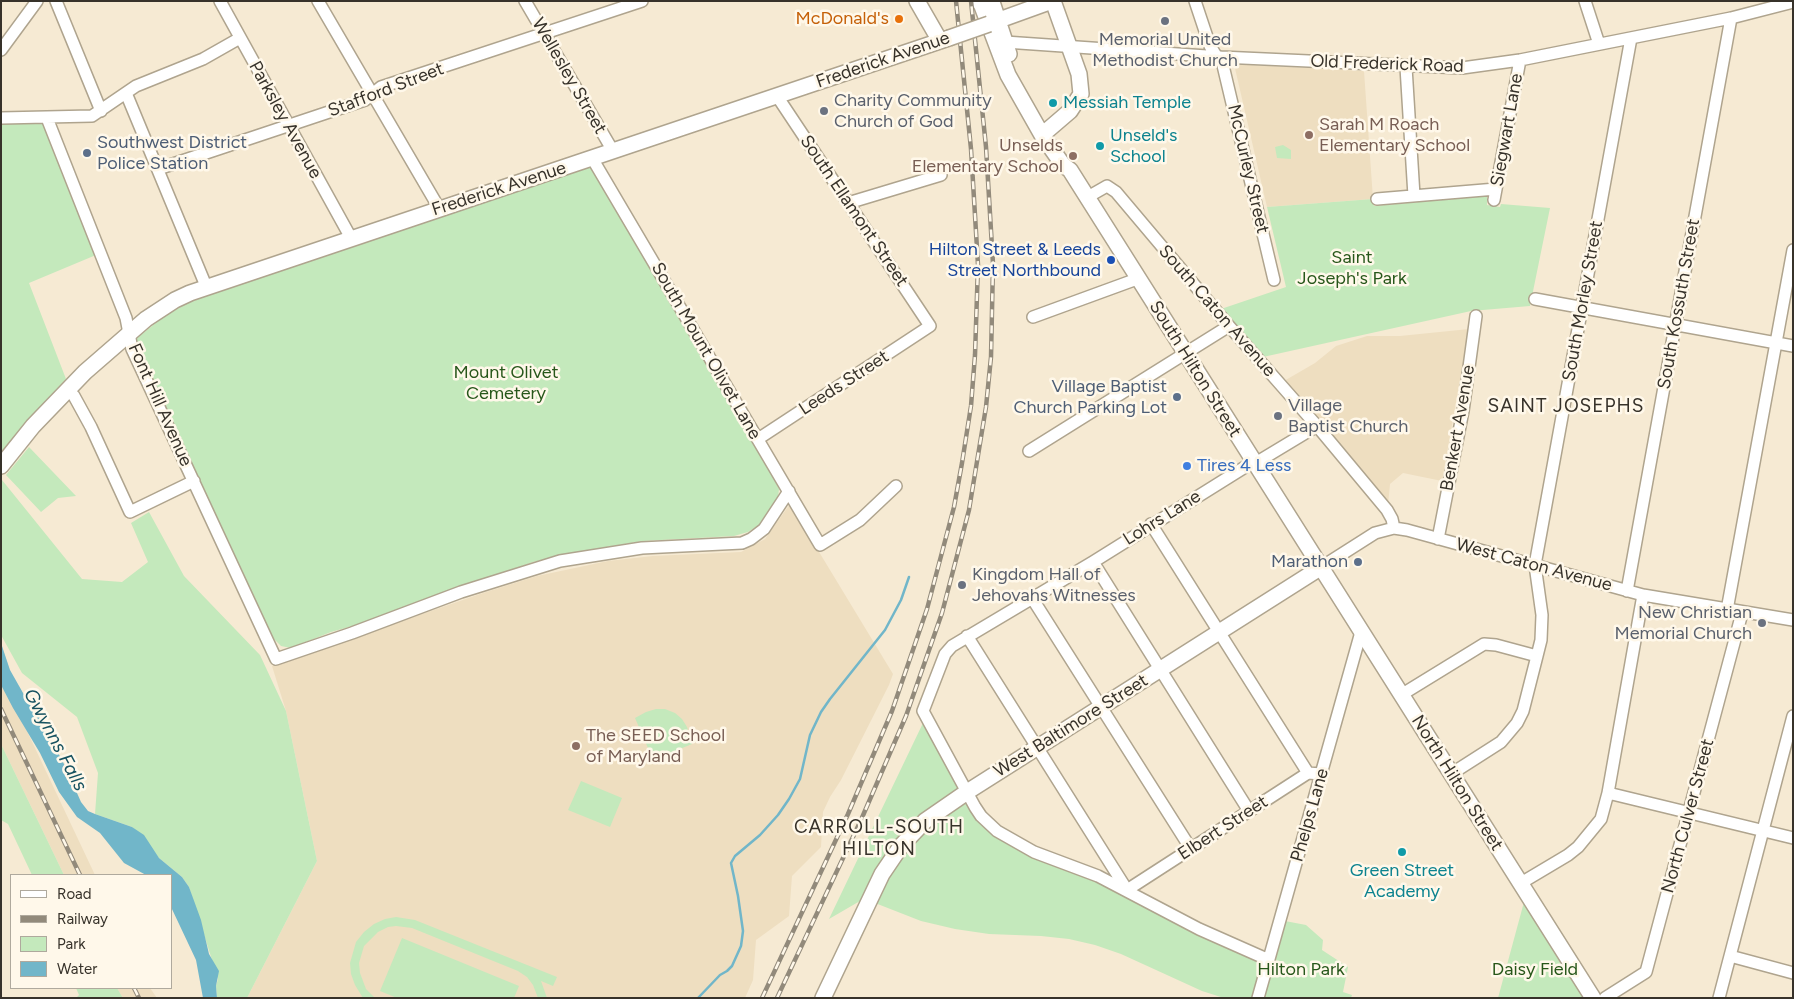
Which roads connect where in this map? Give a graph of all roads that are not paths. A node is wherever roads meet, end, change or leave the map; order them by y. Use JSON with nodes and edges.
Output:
{"nodes":[{"id":1,"x":37,"y":1,"type":"edge"},
{"id":2,"x":56,"y":1,"type":"edge"},
{"id":3,"x":220,"y":1,"type":"edge"},
{"id":4,"x":318,"y":1,"type":"edge"},
{"id":5,"x":526,"y":1,"type":"edge"},
{"id":6,"x":642,"y":1,"type":"edge"},
{"id":7,"x":917,"y":1,"type":"edge"},
{"id":8,"x":978,"y":1,"type":"edge"},
{"id":9,"x":990,"y":1,"type":"edge"},
{"id":10,"x":1053,"y":1,"type":"edge"},
{"id":11,"x":1195,"y":1,"type":"edge"},
{"id":12,"x":1585,"y":1,"type":"edge"},
{"id":13,"x":1793,"y":2,"type":"edge"},
{"id":14,"x":1731,"y":18,"type":"junction"},
{"id":15,"x":994,"y":22,"type":"junction"},
{"id":16,"x":545,"y":34,"type":"junction"},
{"id":17,"x":240,"y":38,"type":"junction"},
{"id":18,"x":1631,"y":38,"type":"junction"},
{"id":19,"x":944,"y":39,"type":"junction"},
{"id":20,"x":1006,"y":42,"type":"junction"},
{"id":21,"x":1599,"y":44,"type":"junction"},
{"id":22,"x":1069,"y":46,"type":"junction"},
{"id":23,"x":1,"y":50,"type":"edge"},
{"id":24,"x":1219,"y":57,"type":"junction"},
{"id":25,"x":1520,"y":60,"type":"junction"},
{"id":26,"x":1406,"y":67,"type":"junction"},
{"id":27,"x":126,"y":93,"type":"junction"},
{"id":28,"x":372,"y":94,"type":"junction"},
{"id":29,"x":777,"y":96,"type":"junction"},
{"id":30,"x":101,"y":111,"type":"junction"},
{"id":31,"x":1,"y":118,"type":"edge"},
{"id":32,"x":47,"y":118,"type":"junction"},
{"id":33,"x":289,"y":126,"type":"junction"},
{"id":34,"x":1046,"y":132,"type":"junction"},
{"id":35,"x":613,"y":151,"type":"junction"},
{"id":36,"x":592,"y":158,"type":"junction"},
{"id":37,"x":158,"y":169,"type":"junction"},
{"id":38,"x":941,"y":175,"type":"dead end"},
{"id":39,"x":1414,"y":196,"type":"junction"},
{"id":40,"x":1086,"y":198,"type":"junction"},
{"id":41,"x":1377,"y":199,"type":"dead end"},
{"id":42,"x":848,"y":203,"type":"junction"},
{"id":43,"x":440,"y":208,"type":"junction"},
{"id":44,"x":350,"y":238,"type":"junction"},
{"id":45,"x":1793,"y":250,"type":"edge"},
{"id":46,"x":1137,"y":278,"type":"junction"},
{"id":47,"x":1274,"y":280,"type":"dead end"},
{"id":48,"x":206,"y":286,"type":"junction"},
{"id":49,"x":1535,"y":299,"type":"dead end"},
{"id":50,"x":1582,"y":308,"type":"junction"},
{"id":51,"x":1476,"y":316,"type":"dead end"},
{"id":52,"x":1033,"y":317,"type":"dead end"},
{"id":53,"x":1676,"y":325,"type":"junction"},
{"id":54,"x":930,"y":326,"type":"joint"},
{"id":55,"x":1229,"y":326,"type":"junction"},
{"id":56,"x":128,"y":334,"type":"junction"},
{"id":57,"x":1776,"y":343,"type":"junction"},
{"id":58,"x":1793,"y":346,"type":"edge"},
{"id":59,"x":1185,"y":354,"type":"junction"},
{"id":60,"x":67,"y":389,"type":"junction"},
{"id":61,"x":1317,"y":426,"type":"junction"},
{"id":62,"x":758,"y":439,"type":"junction"},
{"id":63,"x":1029,"y":451,"type":"dead end"},
{"id":64,"x":1254,"y":463,"type":"junction"},
{"id":65,"x":1,"y":466,"type":"edge"},
{"id":66,"x":194,"y":481,"type":"junction"},
{"id":67,"x":896,"y":486,"type":"dead end"},
{"id":68,"x":788,"y":491,"type":"junction"},
{"id":69,"x":1151,"y":524,"type":"junction"},
{"id":70,"x":1394,"y":528,"type":"junction"},
{"id":71,"x":1438,"y":539,"type":"junction"},
{"id":72,"x":1093,"y":562,"type":"junction"},
{"id":73,"x":1535,"y":565,"type":"junction"},
{"id":74,"x":1320,"y":568,"type":"junction"},
{"id":75,"x":1627,"y":591,"type":"junction"},
{"id":76,"x":1643,"y":594,"type":"junction"},
{"id":77,"x":1032,"y":598,"type":"junction"},
{"id":78,"x":1727,"y":610,"type":"junction"},
{"id":79,"x":1742,"y":613,"type":"junction"},
{"id":80,"x":1793,"y":620,"type":"edge"},
{"id":81,"x":1219,"y":632,"type":"junction"},
{"id":82,"x":1361,"y":632,"type":"junction"},
{"id":83,"x":967,"y":636,"type":"junction"},
{"id":84,"x":1537,"y":656,"type":"junction"},
{"id":85,"x":1160,"y":669,"type":"junction"},
{"id":86,"x":1401,"y":695,"type":"junction"},
{"id":87,"x":1101,"y":707,"type":"junction"},
{"id":88,"x":1793,"y":716,"type":"edge"},
{"id":89,"x":1037,"y":747,"type":"junction"},
{"id":90,"x":1308,"y":773,"type":"junction"},
{"id":91,"x":1321,"y":774,"type":"junction"},
{"id":92,"x":1451,"y":774,"type":"junction"},
{"id":93,"x":967,"y":792,"type":"junction"},
{"id":94,"x":1608,"y":792,"type":"junction"},
{"id":95,"x":1249,"y":811,"type":"junction"},
{"id":96,"x":1689,"y":812,"type":"junction"},
{"id":97,"x":1763,"y":830,"type":"junction"},
{"id":98,"x":1793,"y":838,"type":"edge"},
{"id":99,"x":1191,"y":849,"type":"junction"},
{"id":100,"x":1520,"y":883,"type":"junction"},
{"id":101,"x":1127,"y":890,"type":"junction"},
{"id":102,"x":1730,"y":956,"type":"junction"},
{"id":103,"x":1269,"y":960,"type":"junction"},
{"id":104,"x":1793,"y":972,"type":"edge"},
{"id":105,"x":824,"y":998,"type":"edge"},
{"id":106,"x":1258,"y":998,"type":"edge"},
{"id":107,"x":1593,"y":998,"type":"edge"},
{"id":108,"x":1605,"y":998,"type":"edge"},
{"id":109,"x":1719,"y":998,"type":"edge"}],
"edges":[{"from":1,"to":23,"type":"street"},
{"from":2,"to":30,"type":"street"},
{"from":3,"to":17,"type":"street","name":"Parksley Avenue"},
{"from":4,"to":28,"type":"street"},
{"from":5,"to":16,"type":"street","name":"Wellesley Street"},
{"from":6,"to":16,"type":"street","name":"Stafford Street"},
{"from":7,"to":19,"type":"main road"},
{"from":8,"to":15,"type":"main road","name":"South Hilton Street"},
{"from":9,"to":15,"type":"main road","name":"South Hilton Street"},
{"from":10,"to":15,"type":"main road","name":"Frederick Avenue"},
{"from":10,"to":22,"type":"main road"},
{"from":11,"to":24,"type":"street","name":"McCurley Street"},
{"from":12,"to":21,"type":"street"},
{"from":13,"to":14,"type":"street","name":"Old Frederick Road"},
{"from":14,"to":18,"type":"street","name":"Old Frederick Road"},
{"from":14,"to":53,"type":"street","name":"South Kossuth Street"},
{"from":15,"to":19,"type":"main road","name":"Frederick Avenue","bridge":true},
{"from":15,"to":20,"type":"main road","name":"South Hilton Street"},
{"from":15,"to":34,"type":"main road","name":"South Hilton Street"},
{"from":16,"to":28,"type":"street","name":"Stafford Street"},
{"from":16,"to":35,"type":"street","name":"Wellesley Street"},
{"from":17,"to":27,"type":"street"},
{"from":17,"to":33,"type":"street","name":"Parksley Avenue"},
{"from":18,"to":21,"type":"street","name":"Old Frederick Road"},
{"from":18,"to":50,"type":"street","name":"South Morley Street"},
{"from":19,"to":29,"type":"main road","name":"Frederick Avenue"},
{"from":20,"to":22,"type":"street","name":"Old Frederick Road"},
{"from":20,"to":34,"type":"main road","name":"South Hilton Street"},
{"from":21,"to":25,"type":"street","name":"Old Frederick Road"},
{"from":22,"to":24,"type":"street","name":"Old Frederick Road"},
{"from":22,"to":34,"type":"main road"},
{"from":24,"to":26,"type":"street","name":"Old Frederick Road"},
{"from":24,"to":47,"type":"street","name":"McCurley Street"},
{"from":25,"to":26,"type":"street","name":"Old Frederick Road"},
{"from":25,"to":39,"type":"street","name":"Siegwart Lane"},
{"from":26,"to":39,"type":"street"},
{"from":27,"to":30,"type":"street"},
{"from":27,"to":37,"type":"street"},
{"from":28,"to":33,"type":"street","name":"Stafford Street"},
{"from":28,"to":43,"type":"street"},
{"from":29,"to":35,"type":"main road","name":"Frederick Avenue"},
{"from":29,"to":42,"type":"street","name":"South Ellamont Street"},
{"from":30,"to":32,"type":"street"},
{"from":31,"to":32,"type":"street"},
{"from":32,"to":56,"type":"street","name":"Font Hill Avenue"},
{"from":33,"to":37,"type":"street","name":"Stafford Street"},
{"from":33,"to":44,"type":"street","name":"Parksley Avenue"},
{"from":34,"to":40,"type":"main road","name":"South Hilton Street"},
{"from":35,"to":36,"type":"main road","name":"Frederick Avenue"},
{"from":36,"to":43,"type":"main road","name":"Frederick Avenue"},
{"from":36,"to":62,"type":"street","name":"South Mount Olivet Lane"},
{"from":37,"to":48,"type":"street"},
{"from":38,"to":42,"type":"street"},
{"from":39,"to":41,"type":"street"},
{"from":40,"to":46,"type":"main road","name":"South Hilton Street"},
{"from":40,"to":55,"type":"street","name":"South Caton Avenue"},
{"from":42,"to":54,"type":"street","name":"South Ellamont Street"},
{"from":43,"to":44,"type":"main road","name":"Frederick Avenue"},
{"from":44,"to":48,"type":"main road","name":"Frederick Avenue"},
{"from":45,"to":57,"type":"street"},
{"from":46,"to":52,"type":"street"},
{"from":46,"to":59,"type":"main road","name":"South Hilton Street"},
{"from":48,"to":56,"type":"main road","name":"Frederick Avenue"},
{"from":49,"to":50,"type":"street"},
{"from":50,"to":53,"type":"street"},
{"from":50,"to":73,"type":"street","name":"South Morley Street"},
{"from":51,"to":71,"type":"street","name":"Benkert Avenue"},
{"from":53,"to":57,"type":"street"},
{"from":53,"to":75,"type":"street","name":"South Kossuth Street"},
{"from":54,"to":62,"type":"street","name":"Leeds Street"},
{"from":55,"to":59,"type":"street"},
{"from":55,"to":61,"type":"street","name":"South Caton Avenue"},
{"from":56,"to":60,"type":"main road","name":"Frederick Avenue"},
{"from":56,"to":66,"type":"street","name":"Font Hill Avenue"},
{"from":57,"to":58,"type":"street"},
{"from":57,"to":78,"type":"street"},
{"from":59,"to":63,"type":"street"},
{"from":59,"to":64,"type":"main road","name":"South Hilton Street"},
{"from":60,"to":65,"type":"main road","name":"Frederick Avenue"},
{"from":60,"to":66,"type":"street"},
{"from":61,"to":64,"type":"street","name":"Lohrs Lane"},
{"from":61,"to":70,"type":"street","name":"South Caton Avenue"},
{"from":62,"to":68,"type":"street","name":"South Mount Olivet Lane"},
{"from":64,"to":69,"type":"street","name":"Lohrs Lane"},
{"from":64,"to":74,"type":"main road","name":"South Hilton Street"},
{"from":66,"to":68,"type":"street","name":"Font Hill Avenue"},
{"from":67,"to":68,"type":"street","name":"South Mount Olivet Lane"},
{"from":69,"to":72,"type":"street","name":"Lohrs Lane"},
{"from":69,"to":81,"type":"street"},
{"from":70,"to":71,"type":"street","name":"West Caton Avenue"},
{"from":70,"to":74,"type":"street","name":"West Baltimore Street"},
{"from":71,"to":73,"type":"street","name":"West Caton Avenue"},
{"from":72,"to":77,"type":"street","name":"Lohrs Lane"},
{"from":72,"to":85,"type":"street"},
{"from":73,"to":75,"type":"street","name":"West Caton Avenue"},
{"from":73,"to":84,"type":"street","name":"South Morley Street"},
{"from":74,"to":81,"type":"main road","name":"West Baltimore Street"},
{"from":74,"to":82,"type":"main road","name":"North Hilton Street"},
{"from":75,"to":76,"type":"street","name":"West Caton Avenue"},
{"from":76,"to":78,"type":"street","name":"West Caton Avenue"},
{"from":76,"to":94,"type":"street"},
{"from":77,"to":83,"type":"street","name":"Lohrs Lane"},
{"from":77,"to":87,"type":"street"},
{"from":78,"to":79,"type":"street","name":"West Caton Avenue"},
{"from":79,"to":80,"type":"street","name":"West Caton Avenue"},
{"from":79,"to":96,"type":"street","name":"North Culver Street"},
{"from":81,"to":85,"type":"main road","name":"West Baltimore Street"},
{"from":81,"to":90,"type":"street"},
{"from":82,"to":86,"type":"main road","name":"North Hilton Street"},
{"from":82,"to":91,"type":"street","name":"Phelps Lane"},
{"from":83,"to":89,"type":"street"},
{"from":83,"to":93,"type":"street","name":"Lohrs Lane"},
{"from":84,"to":86,"type":"street"},
{"from":84,"to":92,"type":"street","name":"South Morley Street"},
{"from":85,"to":87,"type":"main road","name":"West Baltimore Street"},
{"from":85,"to":95,"type":"street"},
{"from":86,"to":92,"type":"main road","name":"North Hilton Street"},
{"from":87,"to":89,"type":"main road","name":"West Baltimore Street"},
{"from":87,"to":99,"type":"street"},
{"from":88,"to":97,"type":"street"},
{"from":89,"to":93,"type":"main road","name":"West Baltimore Street"},
{"from":89,"to":101,"type":"street"},
{"from":90,"to":91,"type":"street"},
{"from":90,"to":95,"type":"street","name":"Elbert Street"},
{"from":91,"to":103,"type":"street","name":"Phelps Lane"},
{"from":92,"to":100,"type":"main road","name":"North Hilton Street"},
{"from":93,"to":101,"type":"street"},
{"from":93,"to":105,"type":"main road","name":"West Baltimore Street"},
{"from":94,"to":96,"type":"street"},
{"from":94,"to":100,"type":"street"},
{"from":95,"to":99,"type":"street","name":"Elbert Street"},
{"from":96,"to":97,"type":"street"},
{"from":96,"to":108,"type":"street","name":"North Culver Street"},
{"from":97,"to":98,"type":"street"},
{"from":97,"to":102,"type":"street"},
{"from":99,"to":101,"type":"street","name":"Elbert Street"},
{"from":100,"to":107,"type":"main road","name":"North Hilton Street"},
{"from":101,"to":103,"type":"street"},
{"from":102,"to":104,"type":"street"},
{"from":102,"to":109,"type":"street"},
{"from":103,"to":106,"type":"street","name":"Phelps Lane"}]}
